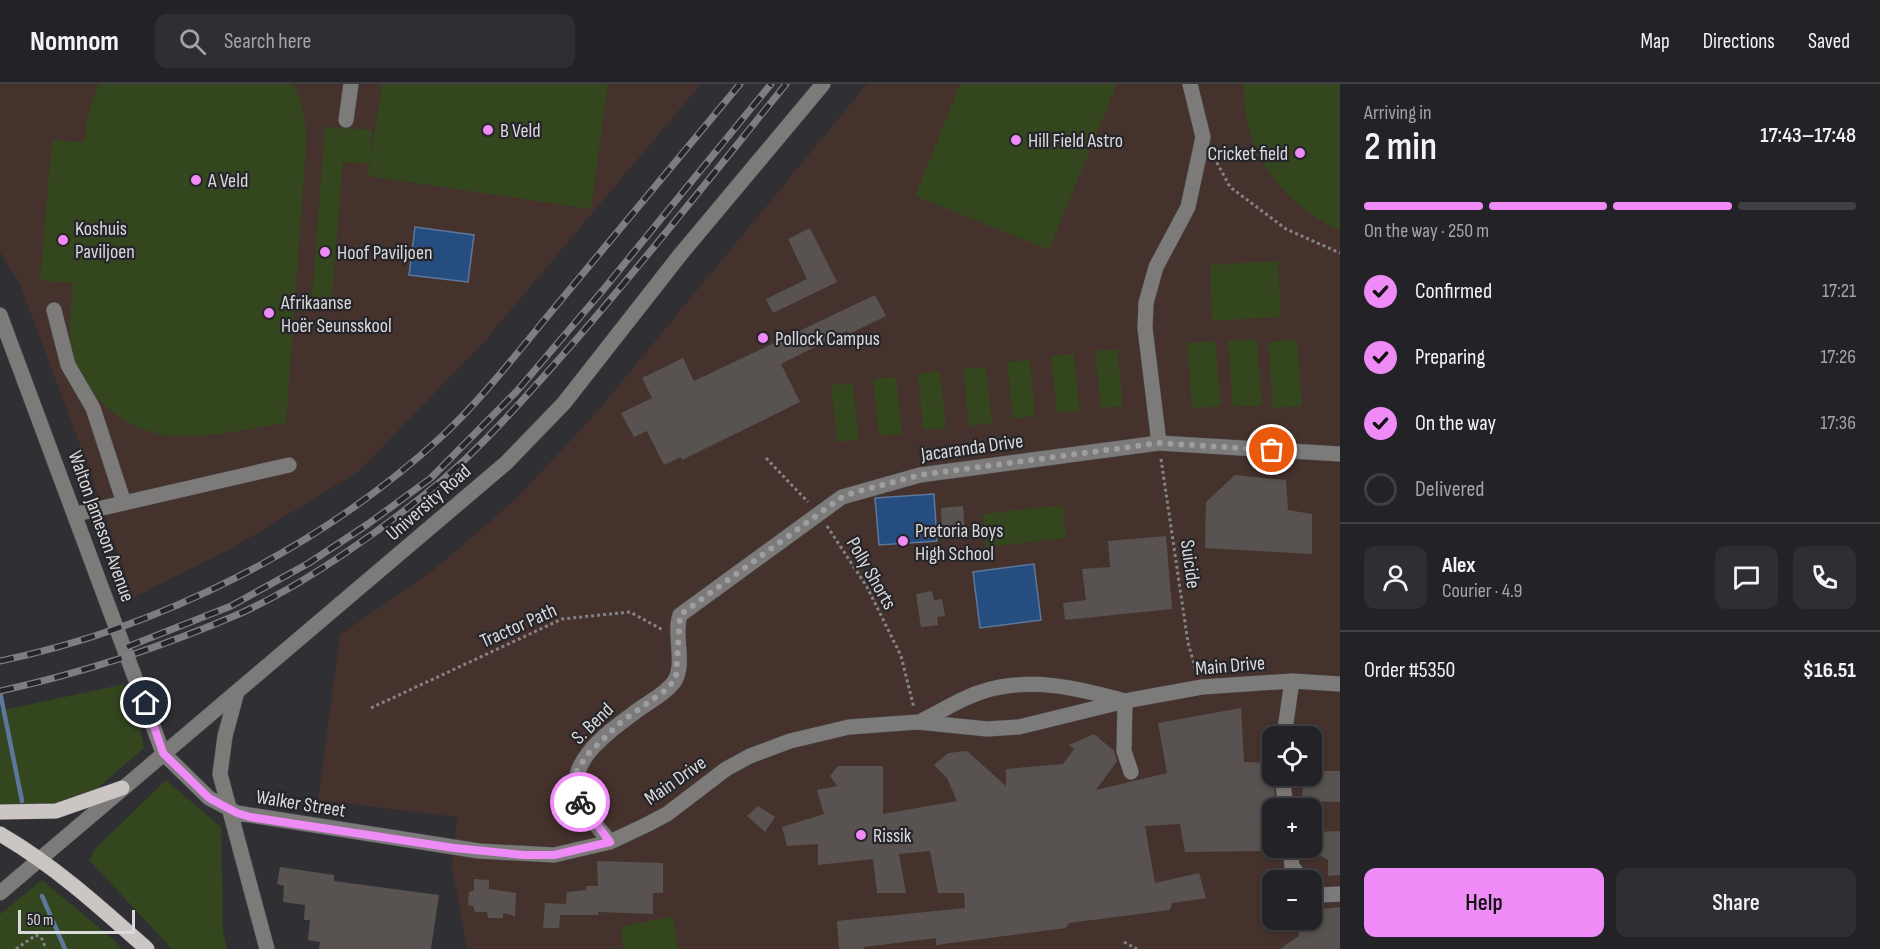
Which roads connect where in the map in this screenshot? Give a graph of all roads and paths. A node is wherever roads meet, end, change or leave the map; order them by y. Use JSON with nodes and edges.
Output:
{"nodes":[{"id":1,"x":351,"y":84,"type":"edge"},
{"id":2,"x":823,"y":84,"type":"edge"},
{"id":3,"x":1190,"y":84,"type":"edge"},
{"id":4,"x":346,"y":120,"type":"dead end"},
{"id":5,"x":1203,"y":137,"type":"junction"},
{"id":6,"x":1340,"y":253,"type":"edge"},
{"id":7,"x":54,"y":310,"type":"dead end"},
{"id":8,"x":0,"y":315,"type":"edge"},
{"id":9,"x":1159,"y":443,"type":"junction"},
{"id":10,"x":1340,"y":454,"type":"edge"},
{"id":11,"x":766,"y":458,"type":"dead end"},
{"id":12,"x":289,"y":465,"type":"dead end"},
{"id":13,"x":124,"y":503,"type":"junction"},
{"id":14,"x":76,"y":514,"type":"junction"},
{"id":15,"x":819,"y":514,"type":"junction"},
{"id":16,"x":677,"y":644,"type":"junction"},
{"id":17,"x":1292,"y":681,"type":"junction"},
{"id":18,"x":1340,"y":684,"type":"edge"},
{"id":19,"x":1202,"y":687,"type":"junction"},
{"id":20,"x":237,"y":692,"type":"junction"},
{"id":21,"x":1125,"y":701,"type":"junction"},
{"id":22,"x":371,"y":708,"type":"dead end"},
{"id":23,"x":918,"y":722,"type":"junction"},
{"id":24,"x":1285,"y":726,"type":"edge"},
{"id":25,"x":163,"y":753,"type":"junction"},
{"id":26,"x":1131,"y":772,"type":"dead end"},
{"id":27,"x":122,"y":788,"type":"junction"},
{"id":28,"x":228,"y":808,"type":"junction"},
{"id":29,"x":0,"y":812,"type":"edge"},
{"id":30,"x":0,"y":834,"type":"edge"},
{"id":31,"x":610,"y":842,"type":"junction"},
{"id":32,"x":454,"y":848,"type":"joint"},
{"id":33,"x":40,"y":857,"type":"junction"},
{"id":34,"x":0,"y":893,"type":"edge"},
{"id":35,"x":1340,"y":894,"type":"edge"},
{"id":36,"x":1322,"y":895,"type":"edge"},
{"id":37,"x":1124,"y":942,"type":"dead end"},
{"id":38,"x":16,"y":949,"type":"edge"},
{"id":39,"x":46,"y":949,"type":"edge"},
{"id":40,"x":147,"y":949,"type":"edge"},
{"id":41,"x":267,"y":949,"type":"edge"},
{"id":42,"x":1137,"y":949,"type":"edge"}],
"edges":[{"from":1,"to":4,"type":"street"},
{"from":2,"to":20,"type":"street","name":"University Road"},
{"from":3,"to":5,"type":"street"},
{"from":5,"to":6,"type":"path"},
{"from":5,"to":9,"type":"street"},
{"from":7,"to":13,"type":"street"},
{"from":8,"to":14,"type":"street","name":"Walton Jameson Avenue"},
{"from":9,"to":10,"type":"street","name":"Jacaranda Drive"},
{"from":9,"to":15,"type":"street","name":"Jacaranda Drive"},
{"from":9,"to":19,"type":"path","name":"Suicide"},
{"from":11,"to":15,"type":"path","name":"Polly Shorts"},
{"from":12,"to":13,"type":"street"},
{"from":13,"to":14,"type":"street"},
{"from":14,"to":25,"type":"street","name":"Walton Jameson Avenue"},
{"from":15,"to":16,"type":"street","name":"Jacaranda Drive"},
{"from":15,"to":23,"type":"path","name":"Polly Shorts"},
{"from":16,"to":22,"type":"path","name":"Tractor Path"},
{"from":16,"to":31,"type":"street","name":"S. Bend"},
{"from":17,"to":18,"type":"street","name":"Main Drive"},
{"from":17,"to":19,"type":"street","name":"Main Drive"},
{"from":17,"to":24,"type":"street"},
{"from":19,"to":21,"type":"street","name":"Main Drive"},
{"from":20,"to":25,"type":"street","name":"University Road"},
{"from":20,"to":28,"type":"street"},
{"from":21,"to":23,"type":"street","name":"Main Drive"},
{"from":21,"to":23,"type":"street","name":"Main Drive"},
{"from":21,"to":26,"type":"street"},
{"from":23,"to":31,"type":"street","name":"Main Drive"},
{"from":25,"to":27,"type":"street","name":"University Road"},
{"from":25,"to":28,"type":"street","name":"Walker Street"},
{"from":27,"to":29,"type":"main road"},
{"from":27,"to":33,"type":"street","name":"University Road"},
{"from":28,"to":32,"type":"street","name":"Walker Street"},
{"from":28,"to":41,"type":"street"},
{"from":30,"to":33,"type":"main road"},
{"from":31,"to":32,"type":"street","name":"Main Drive"},
{"from":33,"to":34,"type":"street","name":"University Road"},
{"from":33,"to":40,"type":"main road"},
{"from":35,"to":36,"type":"street"},
{"from":37,"to":42,"type":"path"},
{"from":38,"to":39,"type":"path"}]}
